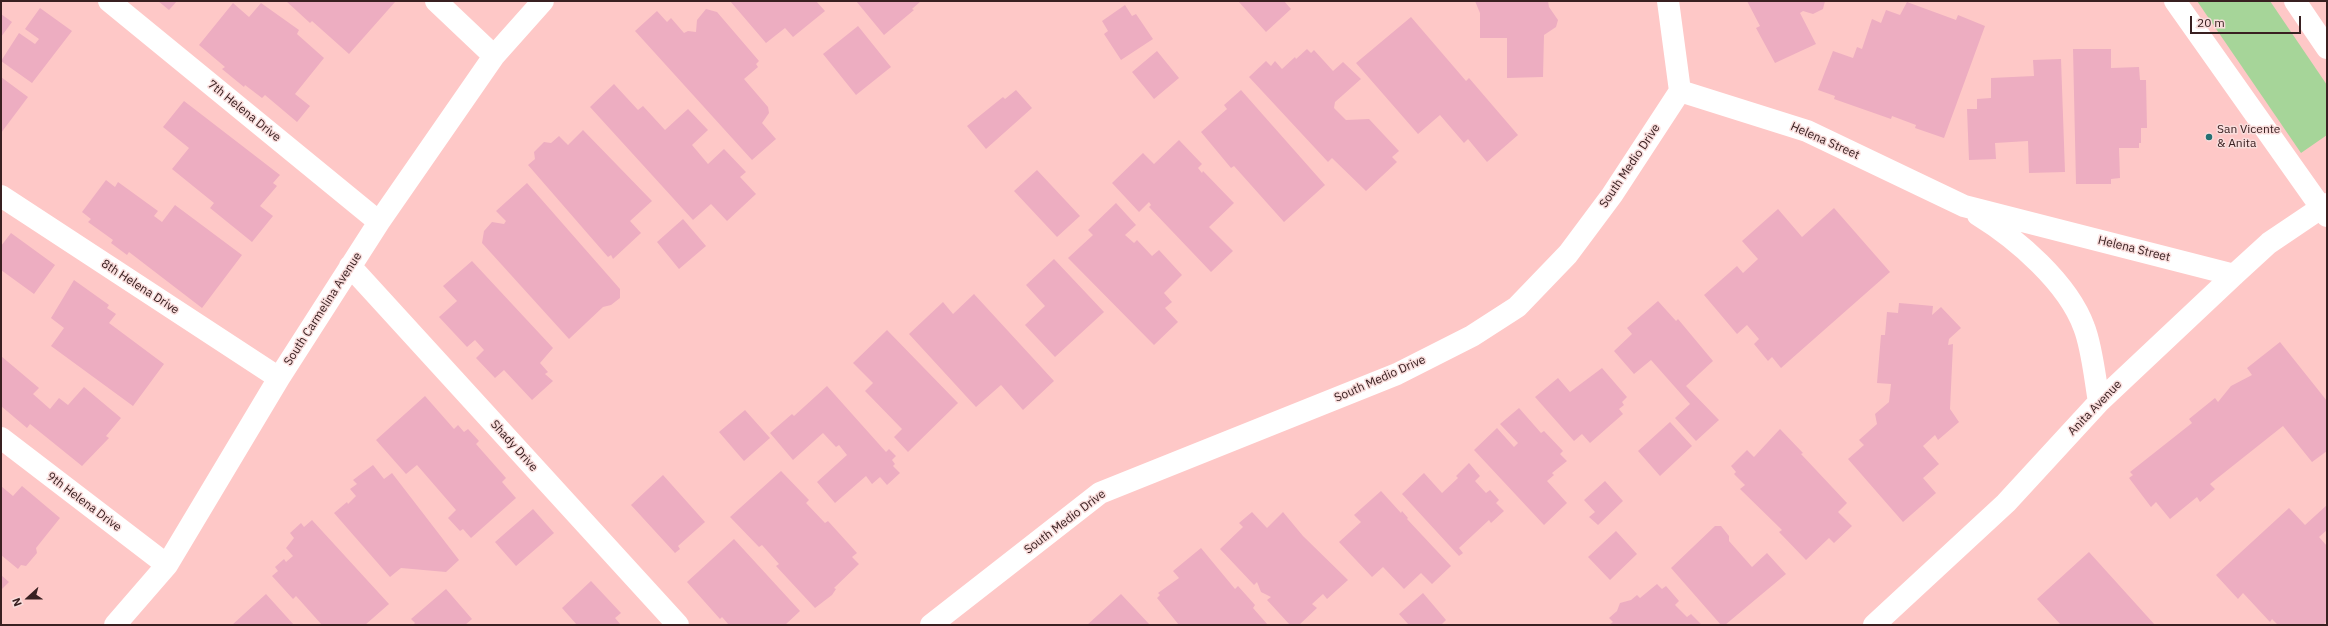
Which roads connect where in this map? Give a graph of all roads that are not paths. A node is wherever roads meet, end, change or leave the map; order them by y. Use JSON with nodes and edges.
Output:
{"nodes":[{"id":1,"x":109,"y":1,"type":"edge"},
{"id":2,"x":436,"y":1,"type":"edge"},
{"id":3,"x":543,"y":1,"type":"edge"},
{"id":4,"x":1668,"y":1,"type":"edge"},
{"id":5,"x":2175,"y":1,"type":"edge"},
{"id":6,"x":2295,"y":1,"type":"edge"},
{"id":7,"x":2327,"y":48,"type":"edge"},
{"id":8,"x":494,"y":56,"type":"junction"},
{"id":9,"x":1680,"y":90,"type":"junction"},
{"id":10,"x":1,"y":196,"type":"edge"},
{"id":11,"x":1964,"y":206,"type":"junction"},
{"id":12,"x":2325,"y":209,"type":"edge"},
{"id":13,"x":379,"y":222,"type":"junction"},
{"id":14,"x":350,"y":266,"type":"junction"},
{"id":15,"x":2234,"y":275,"type":"junction"},
{"id":16,"x":279,"y":378,"type":"junction"},
{"id":17,"x":2099,"y":402,"type":"junction"},
{"id":18,"x":1,"y":438,"type":"edge"},
{"id":19,"x":166,"y":565,"type":"junction"},
{"id":20,"x":115,"y":625,"type":"edge"},
{"id":21,"x":678,"y":625,"type":"edge"},
{"id":22,"x":932,"y":625,"type":"edge"},
{"id":23,"x":1874,"y":625,"type":"edge"}],
"edges":[{"from":1,"to":13,"type":"street","name":"7th Helena Drive"},
{"from":2,"to":8,"type":"street"},
{"from":3,"to":8,"type":"street","name":"South Carmelina Avenue"},
{"from":4,"to":9,"type":"street"},
{"from":5,"to":12,"type":"street"},
{"from":6,"to":7,"type":"street"},
{"from":8,"to":13,"type":"street","name":"South Carmelina Avenue"},
{"from":9,"to":11,"type":"street","name":"Helena Street"},
{"from":9,"to":22,"type":"street","name":"South Medio Drive"},
{"from":10,"to":16,"type":"street","name":"8th Helena Drive"},
{"from":11,"to":15,"type":"street","name":"Helena Street"},
{"from":11,"to":17,"type":"street","name":"Helena Street"},
{"from":12,"to":15,"type":"street","name":"Anita Avenue"},
{"from":13,"to":14,"type":"street","name":"South Carmelina Avenue"},
{"from":14,"to":16,"type":"street","name":"South Carmelina Avenue"},
{"from":14,"to":21,"type":"street","name":"Shady Drive"},
{"from":15,"to":17,"type":"street","name":"Anita Avenue"},
{"from":16,"to":19,"type":"street","name":"South Carmelina Avenue"},
{"from":17,"to":23,"type":"street","name":"Anita Avenue"},
{"from":18,"to":19,"type":"street","name":"9th Helena Drive"},
{"from":19,"to":20,"type":"street","name":"South Carmelina Avenue"}]}
